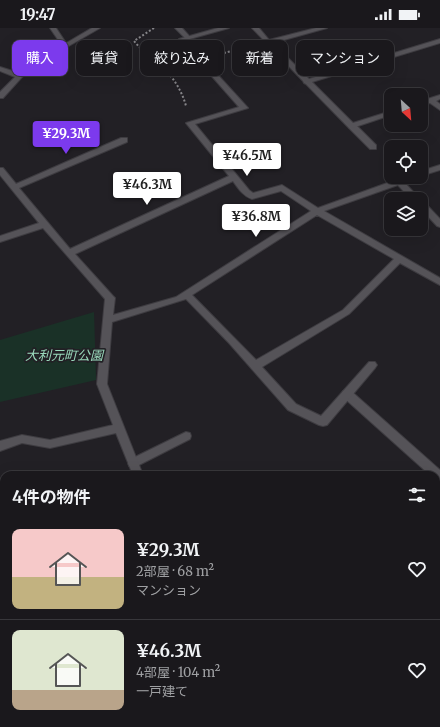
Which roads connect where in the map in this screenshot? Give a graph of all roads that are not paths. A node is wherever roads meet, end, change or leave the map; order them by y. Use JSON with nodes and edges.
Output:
{"nodes":[{"id":1,"x":53,"y":28,"type":"edge"},
{"id":2,"x":97,"y":28,"type":"edge"},
{"id":3,"x":178,"y":28,"type":"edge"},
{"id":4,"x":226,"y":28,"type":"edge"},
{"id":5,"x":254,"y":28,"type":"edge"},
{"id":6,"x":322,"y":28,"type":"edge"},
{"id":7,"x":188,"y":38,"type":"junction"},
{"id":8,"x":61,"y":40,"type":"edge"},
{"id":9,"x":266,"y":40,"type":"edge"},
{"id":10,"x":276,"y":40,"type":"edge"},
{"id":11,"x":440,"y":41,"type":"edge"},
{"id":12,"x":68,"y":44,"type":"edge"},
{"id":13,"x":288,"y":63,"type":"edge"},
{"id":14,"x":0,"y":69,"type":"edge"},
{"id":15,"x":12,"y":73,"type":"edge"},
{"id":16,"x":20,"y":76,"type":"edge"},
{"id":17,"x":306,"y":82,"type":"junction"},
{"id":18,"x":0,"y":96,"type":"edge"},
{"id":19,"x":440,"y":97,"type":"edge"},
{"id":20,"x":431,"y":100,"type":"junction"},
{"id":21,"x":428,"y":101,"type":"edge"},
{"id":22,"x":440,"y":108,"type":"edge"},
{"id":23,"x":384,"y":115,"type":"edge"},
{"id":24,"x":352,"y":126,"type":"junction"},
{"id":25,"x":124,"y":140,"type":"dead end"},
{"id":26,"x":373,"y":147,"type":"dead end"},
{"id":27,"x":440,"y":167,"type":"edge"},
{"id":28,"x":0,"y":170,"type":"edge"},
{"id":29,"x":428,"y":171,"type":"edge"},
{"id":30,"x":234,"y":177,"type":"junction"},
{"id":31,"x":393,"y":184,"type":"edge"},
{"id":32,"x":401,"y":184,"type":"edge"},
{"id":33,"x":15,"y":188,"type":"junction"},
{"id":34,"x":409,"y":192,"type":"edge"},
{"id":35,"x":317,"y":211,"type":"junction"},
{"id":36,"x":428,"y":211,"type":"edge"},
{"id":37,"x":45,"y":224,"type":"junction"},
{"id":38,"x":440,"y":224,"type":"edge"},
{"id":39,"x":0,"y":239,"type":"edge"},
{"id":40,"x":69,"y":253,"type":"junction"},
{"id":41,"x":399,"y":259,"type":"junction"},
{"id":42,"x":440,"y":282,"type":"edge"},
{"id":43,"x":186,"y":295,"type":"junction"},
{"id":44,"x":108,"y":320,"type":"junction"},
{"id":45,"x":372,"y":364,"type":"dead end"},
{"id":46,"x":256,"y":366,"type":"junction"},
{"id":47,"x":347,"y":394,"type":"junction"},
{"id":48,"x":119,"y":428,"type":"junction"},
{"id":49,"x":186,"y":436,"type":"dead end"},
{"id":50,"x":0,"y":446,"type":"edge"},
{"id":51,"x":133,"y":463,"type":"junction"},
{"id":52,"x":136,"y":471,"type":"edge"},
{"id":53,"x":433,"y":471,"type":"edge"}],
"edges":[{"from":1,"to":8,"type":"street"},
{"from":2,"to":12,"type":"street"},
{"from":3,"to":7,"type":"street"},
{"from":4,"to":7,"type":"street"},
{"from":5,"to":9,"type":"street"},
{"from":6,"to":10,"type":"street"},
{"from":7,"to":30,"type":"street"},
{"from":11,"to":17,"type":"street"},
{"from":13,"to":17,"type":"street"},
{"from":14,"to":15,"type":"street"},
{"from":16,"to":18,"type":"street"},
{"from":17,"to":24,"type":"street"},
{"from":19,"to":20,"type":"street"},
{"from":20,"to":21,"type":"street"},
{"from":20,"to":22,"type":"street"},
{"from":23,"to":24,"type":"street"},
{"from":24,"to":26,"type":"street"},
{"from":25,"to":33,"type":"street"},
{"from":27,"to":29,"type":"street"},
{"from":28,"to":33,"type":"street"},
{"from":30,"to":35,"type":"street"},
{"from":30,"to":40,"type":"street"},
{"from":31,"to":35,"type":"street"},
{"from":32,"to":34,"type":"street"},
{"from":33,"to":37,"type":"street"},
{"from":35,"to":41,"type":"street"},
{"from":35,"to":43,"type":"street"},
{"from":36,"to":38,"type":"street"},
{"from":37,"to":39,"type":"street"},
{"from":37,"to":40,"type":"street"},
{"from":40,"to":44,"type":"street"},
{"from":41,"to":42,"type":"street"},
{"from":41,"to":46,"type":"street"},
{"from":43,"to":44,"type":"street"},
{"from":43,"to":46,"type":"street"},
{"from":44,"to":48,"type":"street"},
{"from":45,"to":47,"type":"street"},
{"from":46,"to":47,"type":"street"},
{"from":47,"to":53,"type":"street"},
{"from":48,"to":50,"type":"street"},
{"from":48,"to":51,"type":"street"},
{"from":49,"to":51,"type":"street"},
{"from":51,"to":52,"type":"street"}]}
